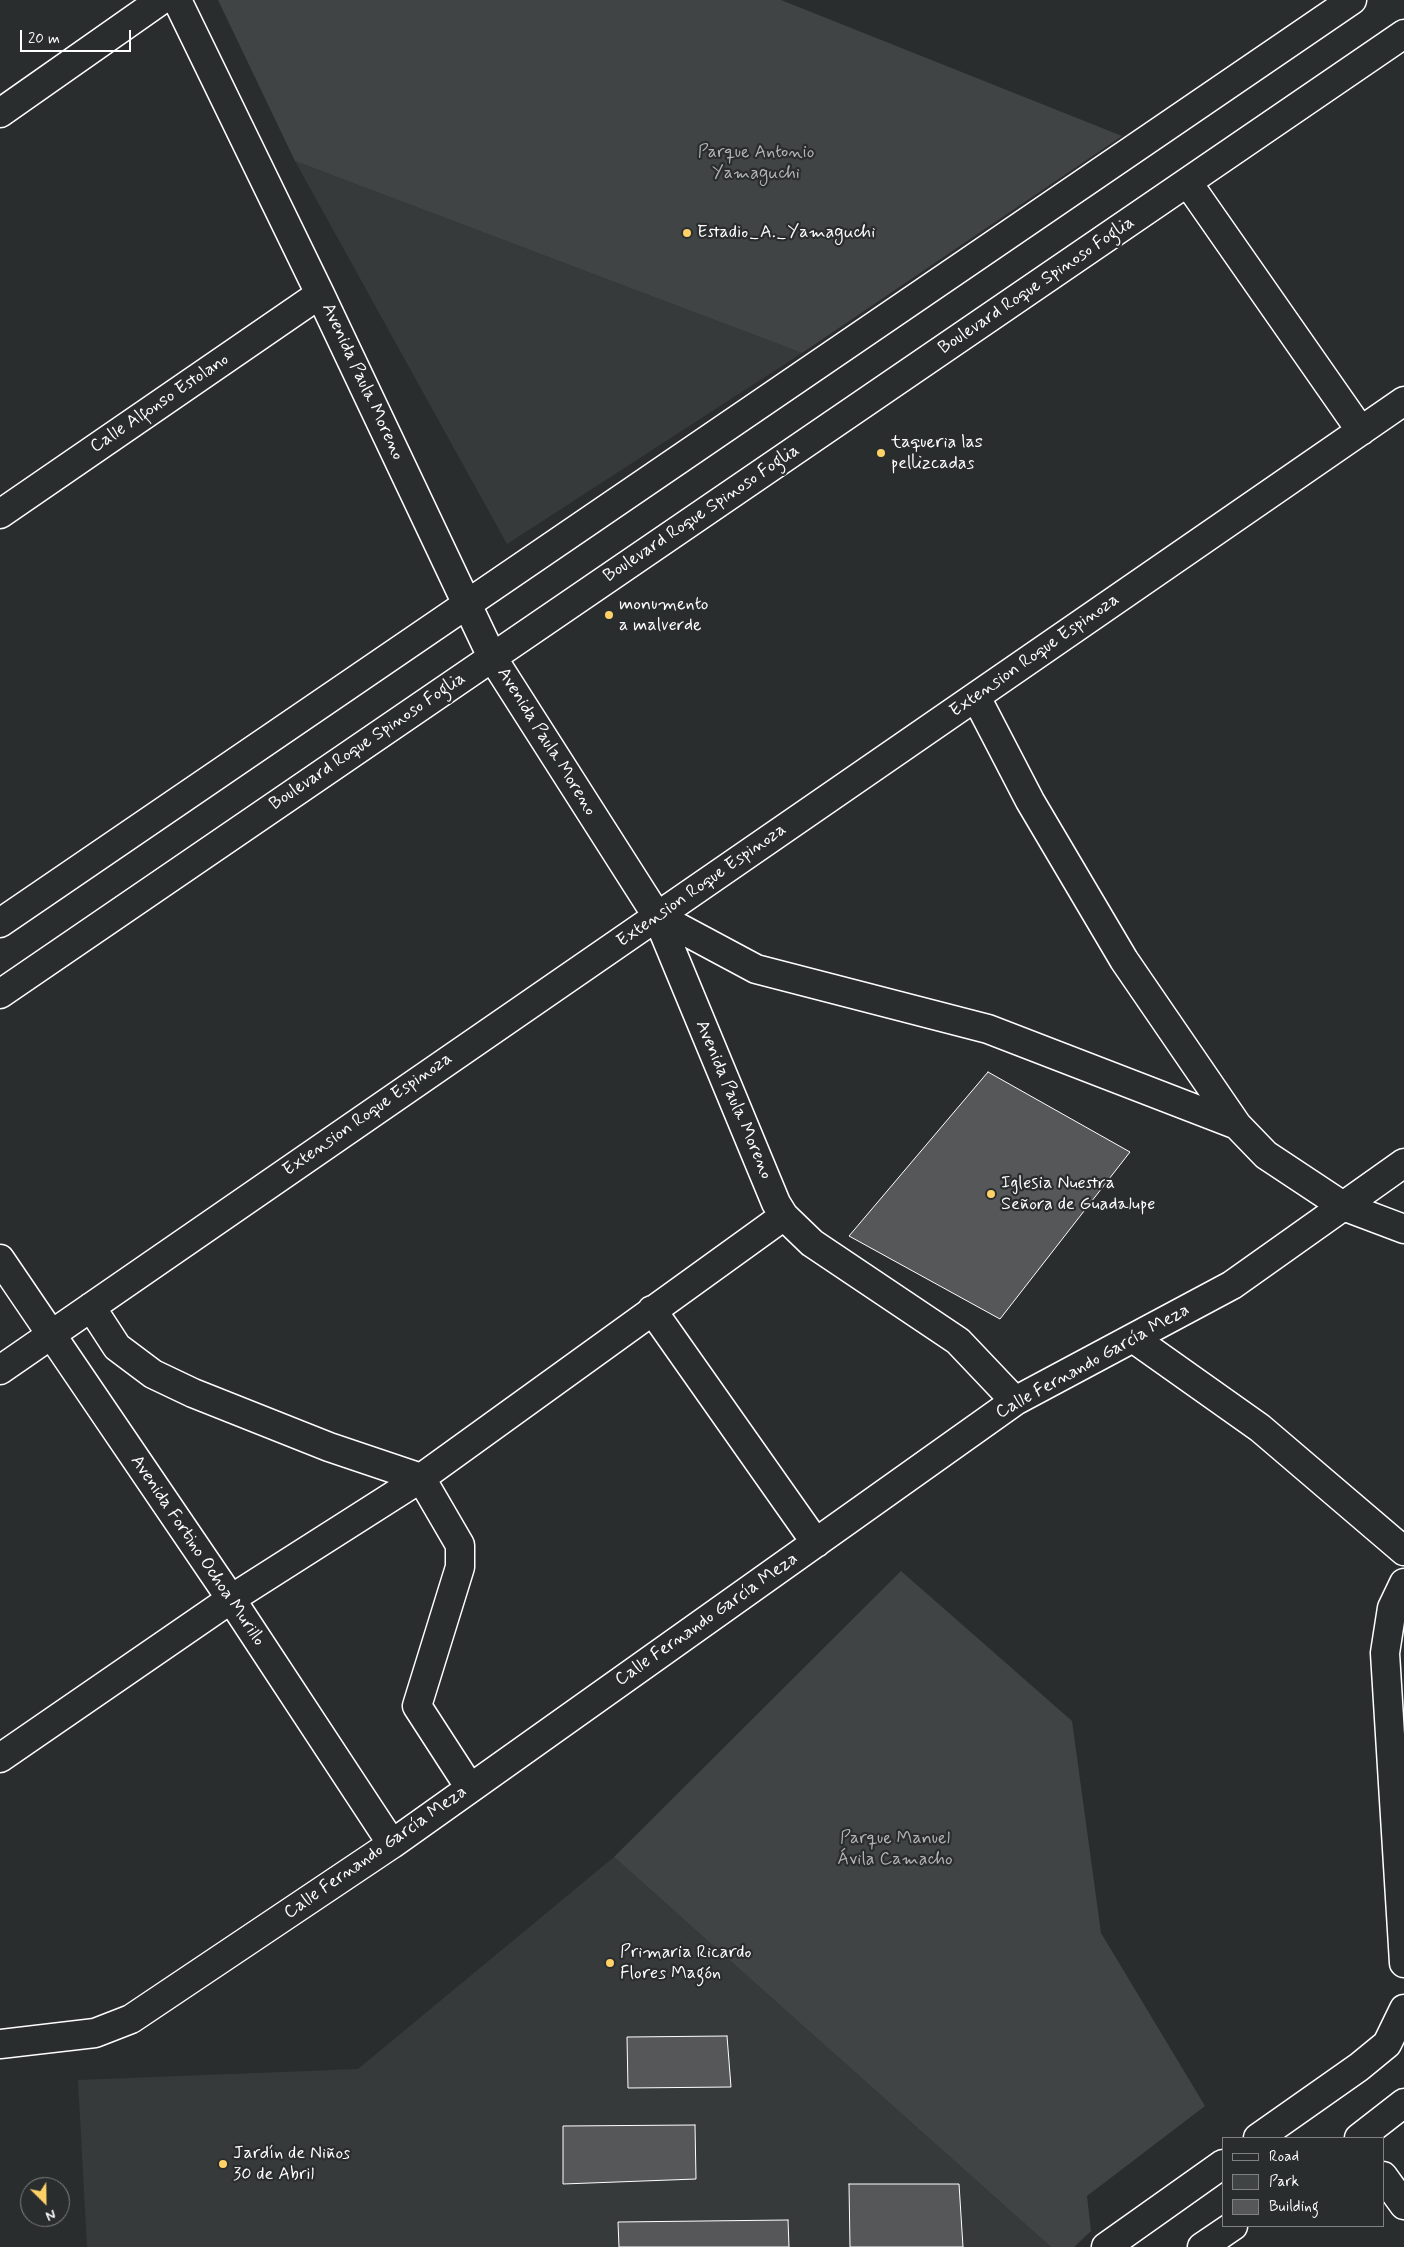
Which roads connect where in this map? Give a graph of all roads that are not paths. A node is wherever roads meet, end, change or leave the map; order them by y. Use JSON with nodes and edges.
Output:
{"nodes":[{"id":1,"x":161,"y":0,"type":"edge"},
{"id":2,"x":177,"y":0,"type":"edge"},
{"id":3,"x":1352,"y":0,"type":"edge"},
{"id":4,"x":1404,"y":34,"type":"edge"},
{"id":5,"x":0,"y":113,"type":"edge"},
{"id":6,"x":1188,"y":183,"type":"junction"},
{"id":7,"x":320,"y":294,"type":"junction"},
{"id":8,"x":1404,"y":401,"type":"edge"},
{"id":9,"x":1361,"y":431,"type":"junction"},
{"id":10,"x":0,"y":514,"type":"edge"},
{"id":11,"x":467,"y":604,"type":"junction"},
{"id":12,"x":492,"y":657,"type":"junction"},
{"id":13,"x":976,"y":696,"type":"junction"},
{"id":14,"x":657,"y":916,"type":"junction"},
{"id":15,"x":0,"y":923,"type":"edge"},
{"id":16,"x":0,"y":994,"type":"edge"},
{"id":17,"x":1237,"y":1125,"type":"junction"},
{"id":18,"x":1404,"y":1163,"type":"edge"},
{"id":19,"x":1343,"y":1206,"type":"junction"},
{"id":20,"x":784,"y":1216,"type":"junction"},
{"id":21,"x":1404,"y":1229,"type":"edge"},
{"id":22,"x":0,"y":1259,"type":"edge"},
{"id":23,"x":90,"y":1307,"type":"junction"},
{"id":24,"x":652,"y":1310,"type":"junction"},
{"id":25,"x":51,"y":1335,"type":"junction"},
{"id":26,"x":1133,"y":1338,"type":"junction"},
{"id":27,"x":0,"y":1370,"type":"edge"},
{"id":28,"x":1015,"y":1401,"type":"junction"},
{"id":29,"x":422,"y":1478,"type":"junction"},
{"id":30,"x":816,"y":1543,"type":"junction"},
{"id":31,"x":1404,"y":1551,"type":"edge"},
{"id":32,"x":1404,"y":1583,"type":"edge"},
{"id":33,"x":231,"y":1599,"type":"junction"},
{"id":34,"x":0,"y":1758,"type":"edge"},
{"id":35,"x":470,"y":1788,"type":"junction"},
{"id":36,"x":392,"y":1844,"type":"junction"},
{"id":37,"x":1404,"y":1963,"type":"edge"},
{"id":38,"x":1404,"y":2009,"type":"edge"},
{"id":39,"x":0,"y":2044,"type":"edge"},
{"id":40,"x":1404,"y":2103,"type":"edge"},
{"id":41,"x":1259,"y":2137,"type":"edge"},
{"id":42,"x":1360,"y":2137,"type":"edge"},
{"id":43,"x":1222,"y":2165,"type":"edge"},
{"id":44,"x":1384,"y":2177,"type":"edge"},
{"id":45,"x":1404,"y":2205,"type":"edge"},
{"id":46,"x":1232,"y":2227,"type":"edge"},
{"id":47,"x":1106,"y":2247,"type":"edge"},
{"id":48,"x":1202,"y":2247,"type":"edge"}],
"edges":[{"from":1,"to":5,"type":"street"},
{"from":2,"to":7,"type":"street","name":"Avenida Paula Moreno"},
{"from":3,"to":11,"type":"street"},
{"from":4,"to":6,"type":"street","name":"Boulevard Roque Spinoso Foglia"},
{"from":6,"to":9,"type":"street"},
{"from":6,"to":12,"type":"street","name":"Boulevard Roque Spinoso Foglia"},
{"from":7,"to":10,"type":"street","name":"Calle Alfonso Estolano"},
{"from":7,"to":11,"type":"street","name":"Avenida Paula Moreno"},
{"from":8,"to":9,"type":"street","name":"Extension Roque Espinoza"},
{"from":9,"to":13,"type":"street","name":"Extension Roque Espinoza"},
{"from":11,"to":12,"type":"street","name":"Avenida Paula Moreno"},
{"from":11,"to":15,"type":"street"},
{"from":12,"to":14,"type":"street","name":"Avenida Paula Moreno"},
{"from":12,"to":16,"type":"street","name":"Boulevard Roque Spinoso Foglia"},
{"from":13,"to":14,"type":"street","name":"Extension Roque Espinoza"},
{"from":13,"to":17,"type":"street"},
{"from":14,"to":17,"type":"street"},
{"from":14,"to":20,"type":"street","name":"Avenida Paula Moreno"},
{"from":14,"to":23,"type":"street","name":"Extension Roque Espinoza"},
{"from":17,"to":19,"type":"street"},
{"from":18,"to":19,"type":"street","name":"Calle Fernando García Meza"},
{"from":19,"to":21,"type":"street"},
{"from":19,"to":26,"type":"street","name":"Calle Fernando García Meza"},
{"from":20,"to":24,"type":"street"},
{"from":20,"to":28,"type":"street","name":"Avenida Paula Moreno"},
{"from":22,"to":25,"type":"street","name":"Avenida Fortino Ochoa Murillo"},
{"from":23,"to":25,"type":"street","name":"Extension Roque Espinoza"},
{"from":23,"to":29,"type":"street"},
{"from":24,"to":29,"type":"street"},
{"from":24,"to":30,"type":"street"},
{"from":25,"to":27,"type":"street","name":"Extension Roque Espinoza"},
{"from":25,"to":33,"type":"street","name":"Avenida Fortino Ochoa Murillo"},
{"from":26,"to":28,"type":"street","name":"Calle Fernando García Meza"},
{"from":26,"to":31,"type":"street"},
{"from":28,"to":30,"type":"street","name":"Calle Fernando García Meza"},
{"from":29,"to":33,"type":"street"},
{"from":29,"to":35,"type":"street"},
{"from":30,"to":35,"type":"street","name":"Calle Fernando García Meza"},
{"from":32,"to":37,"type":"street"},
{"from":33,"to":34,"type":"street"},
{"from":33,"to":36,"type":"street","name":"Avenida Fortino Ochoa Murillo"},
{"from":35,"to":36,"type":"street","name":"Calle Fernando García Meza"},
{"from":36,"to":39,"type":"street","name":"Calle Fernando García Meza"},
{"from":38,"to":41,"type":"street"},
{"from":40,"to":42,"type":"street"},
{"from":43,"to":47,"type":"street"},
{"from":44,"to":45,"type":"street"},
{"from":46,"to":48,"type":"street"}]}
